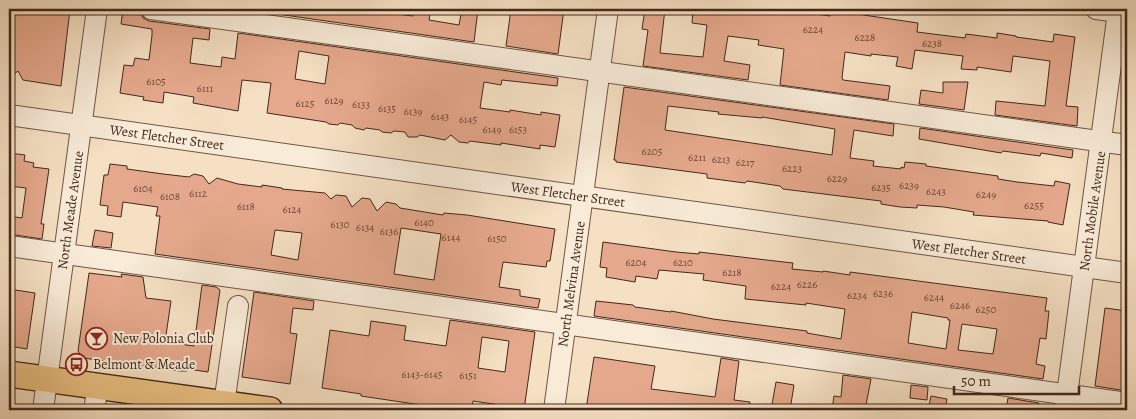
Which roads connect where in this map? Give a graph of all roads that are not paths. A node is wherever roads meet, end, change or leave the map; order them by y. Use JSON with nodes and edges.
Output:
{"nodes":[{"id":1,"x":97,"y":9,"type":"edge"},
{"id":2,"x":151,"y":9,"type":"edge"},
{"id":3,"x":608,"y":9,"type":"edge"},
{"id":4,"x":1096,"y":9,"type":"edge"},
{"id":5,"x":1123,"y":12,"type":"edge"},
{"id":6,"x":600,"y":71,"type":"junction"},
{"id":7,"x":9,"y":115,"type":"edge"},
{"id":8,"x":81,"y":125,"type":"junction"},
{"id":9,"x":1101,"y":141,"type":"junction"},
{"id":10,"x":1127,"y":145,"type":"edge"},
{"id":11,"x":583,"y":196,"type":"junction"},
{"id":12,"x":9,"y":246,"type":"edge"},
{"id":13,"x":64,"y":253,"type":"junction"},
{"id":14,"x":1084,"y":267,"type":"junction"},
{"id":15,"x":1127,"y":273,"type":"edge"},
{"id":16,"x":238,"y":306,"type":"dead end"},
{"id":17,"x":566,"y":324,"type":"junction"},
{"id":18,"x":9,"y":374,"type":"edge"},
{"id":19,"x":47,"y":379,"type":"junction"},
{"id":20,"x":96,"y":398,"type":"edge"},
{"id":21,"x":156,"y":402,"type":"edge"},
{"id":22,"x":1066,"y":402,"type":"edge"},
{"id":23,"x":1127,"y":403,"type":"edge"},
{"id":24,"x":209,"y":405,"type":"edge"},
{"id":25,"x":43,"y":410,"type":"edge"},
{"id":26,"x":270,"y":410,"type":"edge"},
{"id":27,"x":554,"y":410,"type":"edge"}],
"edges":[{"from":1,"to":8,"type":"street","name":"North Meade Avenue"},
{"from":2,"to":6,"type":"street"},
{"from":3,"to":6,"type":"street","name":"North Melvina Avenue"},
{"from":4,"to":5,"type":"street"},
{"from":5,"to":9,"type":"street","name":"North Mobile Avenue"},
{"from":6,"to":9,"type":"street"},
{"from":6,"to":11,"type":"street","name":"North Melvina Avenue"},
{"from":7,"to":8,"type":"street","name":"West Fletcher Street"},
{"from":8,"to":11,"type":"street","name":"West Fletcher Street"},
{"from":8,"to":13,"type":"street","name":"North Meade Avenue"},
{"from":9,"to":10,"type":"street"},
{"from":9,"to":14,"type":"street","name":"North Mobile Avenue"},
{"from":11,"to":14,"type":"street","name":"West Fletcher Street"},
{"from":11,"to":17,"type":"street","name":"North Melvina Avenue"},
{"from":12,"to":13,"type":"street"},
{"from":13,"to":17,"type":"street"},
{"from":13,"to":19,"type":"street","name":"North Meade Avenue"},
{"from":14,"to":15,"type":"street","name":"West Fletcher Street"},
{"from":14,"to":22,"type":"street","name":"North Mobile Avenue"},
{"from":16,"to":24,"type":"street"},
{"from":17,"to":22,"type":"street"},
{"from":17,"to":27,"type":"street","name":"North Melvina Avenue"},
{"from":18,"to":19,"type":"main road"},
{"from":19,"to":20,"type":"main road"},
{"from":19,"to":25,"type":"street","name":"North Meade Avenue"},
{"from":20,"to":21,"type":"main road"},
{"from":21,"to":24,"type":"main road"},
{"from":22,"to":23,"type":"street"},
{"from":24,"to":26,"type":"main road"}]}
